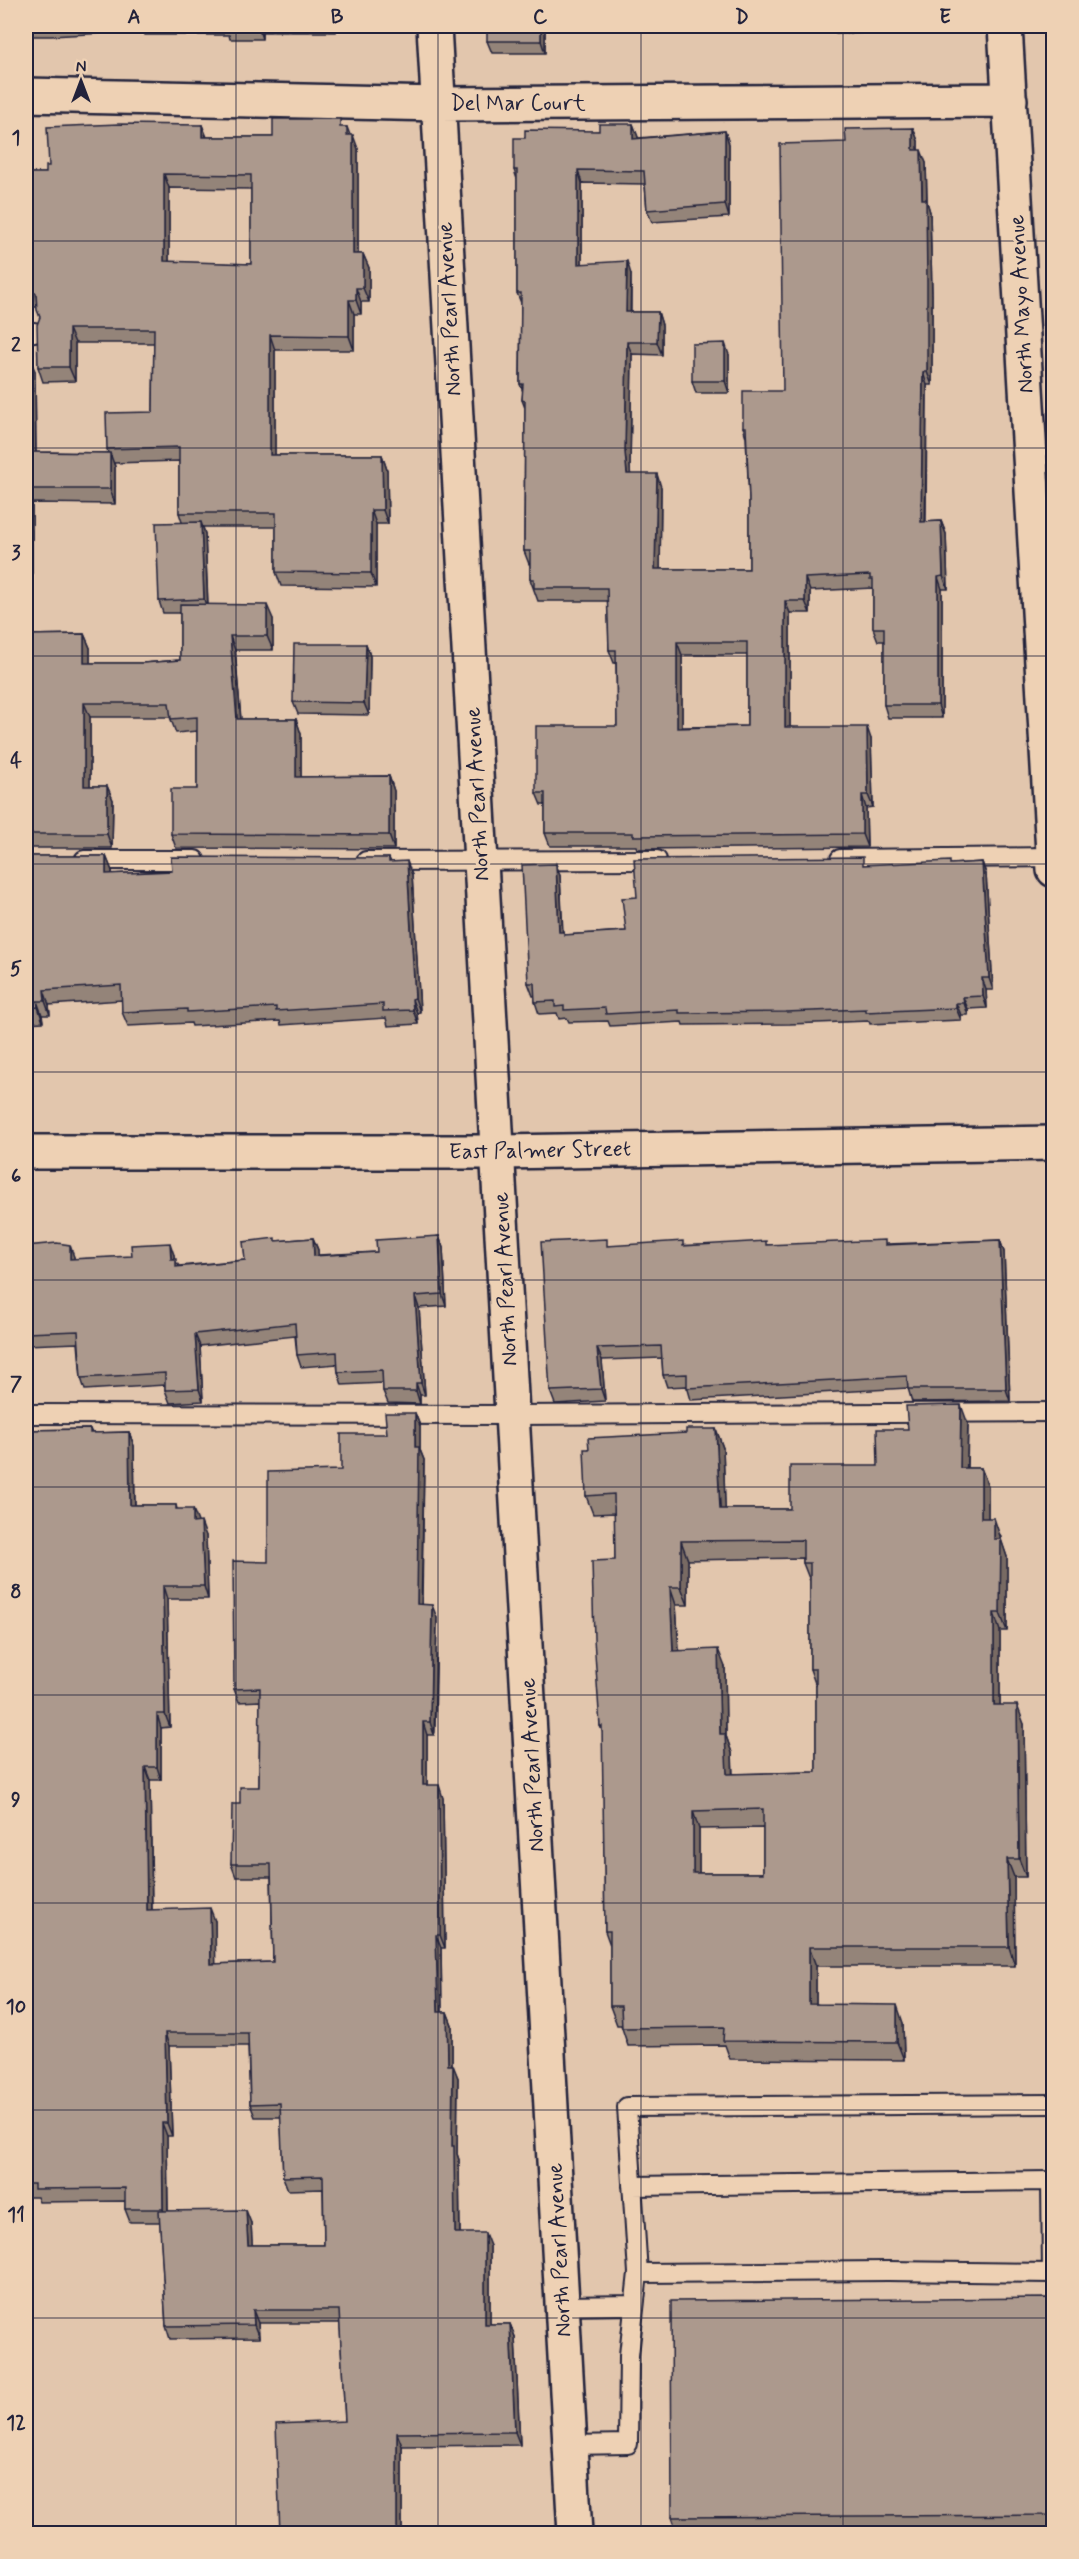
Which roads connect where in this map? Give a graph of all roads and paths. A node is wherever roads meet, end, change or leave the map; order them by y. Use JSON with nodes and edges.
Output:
{"nodes":[{"id":1,"x":434,"y":26,"type":"edge"},
{"id":2,"x":1005,"y":26,"type":"edge"},
{"id":3,"x":26,"y":95,"type":"edge"},
{"id":4,"x":1010,"y":100,"type":"junction"},
{"id":5,"x":439,"y":104,"type":"junction"},
{"id":6,"x":827,"y":859,"type":"edge"},
{"id":7,"x":61,"y":860,"type":"edge"},
{"id":8,"x":213,"y":860,"type":"edge"},
{"id":9,"x":672,"y":860,"type":"edge"},
{"id":10,"x":353,"y":861,"type":"edge"},
{"id":11,"x":482,"y":861,"type":"junction"},
{"id":12,"x":1053,"y":861,"type":"edge"},
{"id":13,"x":1053,"y":1143,"type":"edge"},
{"id":14,"x":26,"y":1152,"type":"edge"},
{"id":15,"x":499,"y":1152,"type":"junction"},
{"id":16,"x":1053,"y":1412,"type":"edge"},
{"id":17,"x":26,"y":1414,"type":"edge"},
{"id":18,"x":514,"y":1415,"type":"junction"},
{"id":19,"x":1053,"y":2104,"type":"edge"},
{"id":20,"x":632,"y":2186,"type":"junction"},
{"id":21,"x":638,"y":2273,"type":"junction"},
{"id":22,"x":1053,"y":2274,"type":"edge"},
{"id":23,"x":634,"y":2305,"type":"junction"},
{"id":24,"x":563,"y":2306,"type":"junction"},
{"id":25,"x":570,"y":2445,"type":"junction"},
{"id":26,"x":576,"y":2534,"type":"edge"}],
"edges":[{"from":1,"to":5,"type":"street","name":"North Pearl Avenue"},
{"from":2,"to":4,"type":"street","name":"North Mayo Avenue"},
{"from":3,"to":5,"type":"street","name":"Del Mar Court"},
{"from":4,"to":5,"type":"street","name":"Del Mar Court"},
{"from":4,"to":12,"type":"street","name":"North Mayo Avenue"},
{"from":5,"to":11,"type":"street","name":"North Pearl Avenue"},
{"from":6,"to":12,"type":"lane"},
{"from":7,"to":8,"type":"lane"},
{"from":9,"to":11,"type":"lane"},
{"from":10,"to":11,"type":"lane"},
{"from":11,"to":15,"type":"street","name":"North Pearl Avenue"},
{"from":13,"to":15,"type":"street","name":"East Palmer Street"},
{"from":14,"to":15,"type":"street","name":"East Palmer Street"},
{"from":15,"to":18,"type":"street","name":"North Pearl Avenue"},
{"from":16,"to":18,"type":"lane"},
{"from":17,"to":18,"type":"lane"},
{"from":18,"to":24,"type":"street","name":"North Pearl Avenue"},
{"from":19,"to":20,"type":"lane"},
{"from":20,"to":21,"type":"lane"},
{"from":20,"to":22,"type":"lane"},
{"from":21,"to":22,"type":"lane"},
{"from":21,"to":23,"type":"lane"},
{"from":23,"to":24,"type":"lane"},
{"from":23,"to":25,"type":"lane"},
{"from":24,"to":25,"type":"street","name":"North Pearl Avenue"},
{"from":25,"to":26,"type":"street","name":"North Pearl Avenue"}]}
